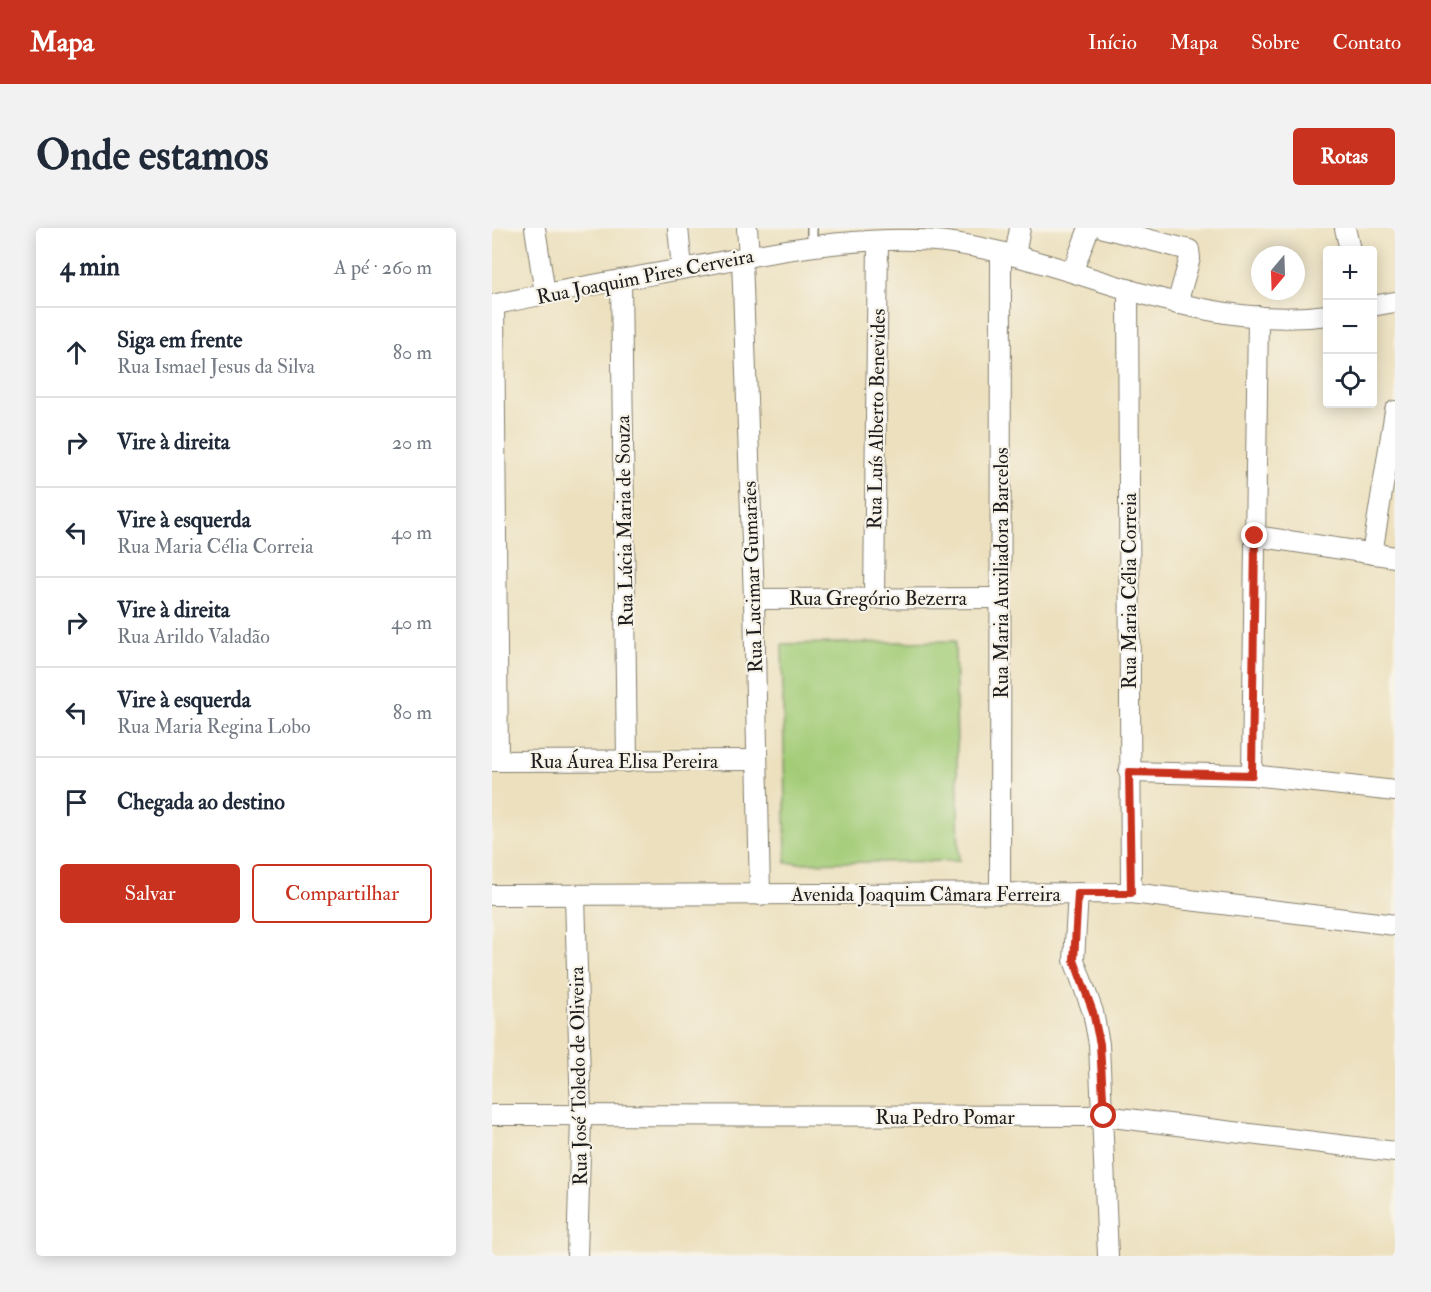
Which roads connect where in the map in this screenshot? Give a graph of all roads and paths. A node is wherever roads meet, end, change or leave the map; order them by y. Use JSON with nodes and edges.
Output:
{"nodes":[{"id":1,"x":535,"y":228,"type":"edge"},
{"id":2,"x":678,"y":228,"type":"edge"},
{"id":3,"x":747,"y":228,"type":"edge"},
{"id":4,"x":1020,"y":228,"type":"edge"},
{"id":5,"x":1089,"y":228,"type":"edge"},
{"id":6,"x":1104,"y":228,"type":"edge"},
{"id":7,"x":1345,"y":228,"type":"edge"},
{"id":8,"x":951,"y":235,"type":"edge"},
{"id":9,"x":812,"y":238,"type":"edge"},
{"id":10,"x":878,"y":241,"type":"junction"},
{"id":11,"x":1349,"y":246,"type":"edge"},
{"id":12,"x":1008,"y":255,"type":"junction"},
{"id":13,"x":745,"y":257,"type":"junction"},
{"id":14,"x":682,"y":268,"type":"junction"},
{"id":15,"x":1072,"y":270,"type":"junction"},
{"id":16,"x":621,"y":280,"type":"junction"},
{"id":17,"x":1128,"y":289,"type":"junction"},
{"id":18,"x":545,"y":294,"type":"junction"},
{"id":19,"x":1395,"y":302,"type":"edge"},
{"id":20,"x":1177,"y":304,"type":"junction"},
{"id":21,"x":493,"y":305,"type":"edge"},
{"id":22,"x":1377,"y":305,"type":"edge"},
{"id":23,"x":1323,"y":315,"type":"edge"},
{"id":24,"x":1258,"y":316,"type":"junction"},
{"id":25,"x":1395,"y":411,"type":"edge"},
{"id":26,"x":1255,"y":536,"type":"junction"},
{"id":27,"x":1372,"y":554,"type":"junction"},
{"id":28,"x":1395,"y":557,"type":"edge"},
{"id":29,"x":874,"y":597,"type":"junction"},
{"id":30,"x":1001,"y":598,"type":"junction"},
{"id":31,"x":754,"y":600,"type":"junction"},
{"id":32,"x":756,"y":760,"type":"junction"},
{"id":33,"x":495,"y":761,"type":"edge"},
{"id":34,"x":627,"y":762,"type":"junction"},
{"id":35,"x":1129,"y":772,"type":"junction"},
{"id":36,"x":1252,"y":775,"type":"junction"},
{"id":37,"x":1395,"y":791,"type":"edge"},
{"id":38,"x":1078,"y":893,"type":"junction"},
{"id":39,"x":1131,"y":893,"type":"junction"},
{"id":40,"x":999,"y":894,"type":"junction"},
{"id":41,"x":492,"y":895,"type":"edge"},
{"id":42,"x":575,"y":895,"type":"junction"},
{"id":43,"x":760,"y":895,"type":"junction"},
{"id":44,"x":1395,"y":925,"type":"edge"},
{"id":45,"x":492,"y":1115,"type":"edge"},
{"id":46,"x":1104,"y":1116,"type":"junction"},
{"id":47,"x":581,"y":1117,"type":"junction"},
{"id":48,"x":1395,"y":1152,"type":"edge"},
{"id":49,"x":577,"y":1256,"type":"edge"},
{"id":50,"x":1108,"y":1256,"type":"edge"}],
"edges":[{"from":1,"to":18,"type":"street"},
{"from":2,"to":14,"type":"street"},
{"from":3,"to":13,"type":"street","name":"Rua Lucimar Gumarães"},
{"from":4,"to":12,"type":"street","name":"Rua Maria Auxiliadora Barcelos"},
{"from":5,"to":15,"type":"street"},
{"from":6,"to":20,"type":"street"},
{"from":7,"to":11,"type":"street"},
{"from":8,"to":10,"type":"street","name":"Rua Joaquim Pires Cerveira"},
{"from":8,"to":12,"type":"street","name":"Rua Joaquim Pires Cerveira"},
{"from":9,"to":10,"type":"street","name":"Rua Joaquim Pires Cerveira"},
{"from":9,"to":13,"type":"street","name":"Rua Joaquim Pires Cerveira"},
{"from":10,"to":29,"type":"street","name":"Rua Luís Alberto Benevides"},
{"from":12,"to":15,"type":"street","name":"Rua Joaquim Pires Cerveira"},
{"from":12,"to":30,"type":"street","name":"Rua Maria Auxiliadora Barcelos"},
{"from":13,"to":14,"type":"street","name":"Rua Joaquim Pires Cerveira"},
{"from":13,"to":31,"type":"street","name":"Rua Lucimar Gumarães"},
{"from":14,"to":16,"type":"street","name":"Rua Joaquim Pires Cerveira"},
{"from":15,"to":17,"type":"street","name":"Rua Joaquim Pires Cerveira"},
{"from":16,"to":18,"type":"street","name":"Rua Joaquim Pires Cerveira"},
{"from":16,"to":34,"type":"street","name":"Rua Lúcia Maria de Souza"},
{"from":17,"to":20,"type":"street","name":"Rua Joaquim Pires Cerveira"},
{"from":17,"to":35,"type":"street","name":"Rua Maria Célia Correia"},
{"from":18,"to":21,"type":"street","name":"Rua Joaquim Pires Cerveira"},
{"from":19,"to":22,"type":"street"},
{"from":20,"to":24,"type":"street","name":"Rua Joaquim Pires Cerveira"},
{"from":21,"to":33,"type":"street"},
{"from":23,"to":24,"type":"street","name":"Rua Joaquim Pires Cerveira"},
{"from":24,"to":26,"type":"street"},
{"from":25,"to":27,"type":"street"},
{"from":26,"to":27,"type":"street"},
{"from":26,"to":36,"type":"street"},
{"from":27,"to":28,"type":"street"},
{"from":29,"to":30,"type":"street","name":"Rua Gregório Bezerra"},
{"from":29,"to":31,"type":"street","name":"Rua Gregório Bezerra"},
{"from":30,"to":40,"type":"street","name":"Rua Maria Auxiliadora Barcelos"},
{"from":31,"to":32,"type":"street","name":"Rua Lucimar Gumarães"},
{"from":32,"to":34,"type":"street","name":"Rua Áurea Elisa Pereira"},
{"from":32,"to":43,"type":"street","name":"Rua Lucimar Gumarães"},
{"from":33,"to":34,"type":"street","name":"Rua Áurea Elisa Pereira"},
{"from":35,"to":36,"type":"street"},
{"from":35,"to":39,"type":"street","name":"Rua Maria Célia Correia"},
{"from":36,"to":37,"type":"street"},
{"from":38,"to":39,"type":"street","name":"Avenida Joaquim Câmara Ferreira"},
{"from":38,"to":40,"type":"street","name":"Avenida Joaquim Câmara Ferreira"},
{"from":38,"to":46,"type":"street"},
{"from":39,"to":44,"type":"street","name":"Avenida Joaquim Câmara Ferreira"},
{"from":40,"to":43,"type":"street","name":"Avenida Joaquim Câmara Ferreira"},
{"from":41,"to":42,"type":"street","name":"Avenida Joaquim Câmara Ferreira"},
{"from":42,"to":43,"type":"street","name":"Avenida Joaquim Câmara Ferreira"},
{"from":42,"to":47,"type":"street","name":"Rua José Toledo de Oliveira"},
{"from":45,"to":47,"type":"street","name":"Rua Pedro Pomar"},
{"from":46,"to":47,"type":"street","name":"Rua Pedro Pomar"},
{"from":46,"to":48,"type":"street","name":"Rua Pedro Pomar"},
{"from":46,"to":50,"type":"street"},
{"from":47,"to":49,"type":"street","name":"Rua José Toledo de Oliveira"}]}
